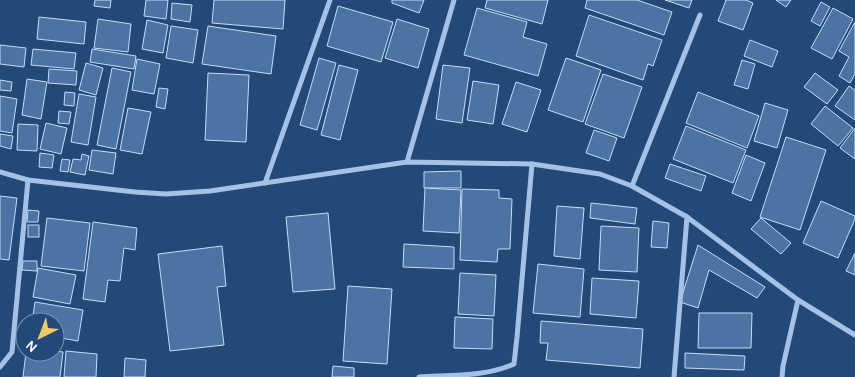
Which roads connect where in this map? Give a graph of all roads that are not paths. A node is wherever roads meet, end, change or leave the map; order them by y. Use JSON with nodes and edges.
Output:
{"nodes":[{"id":1,"x":330,"y":0,"type":"edge"},
{"id":2,"x":454,"y":0,"type":"edge"},
{"id":3,"x":700,"y":15,"type":"dead end"},
{"id":4,"x":407,"y":162,"type":"junction"},
{"id":5,"x":532,"y":164,"type":"junction"},
{"id":6,"x":0,"y":172,"type":"edge"},
{"id":7,"x":28,"y":180,"type":"junction"},
{"id":8,"x":265,"y":183,"type":"junction"},
{"id":9,"x":632,"y":186,"type":"junction"},
{"id":10,"x":687,"y":216,"type":"junction"},
{"id":11,"x":798,"y":300,"type":"junction"},
{"id":12,"x":855,"y":335,"type":"edge"},
{"id":13,"x":0,"y":367,"type":"edge"},
{"id":14,"x":420,"y":377,"type":"edge"},
{"id":15,"x":674,"y":377,"type":"edge"},
{"id":16,"x":782,"y":377,"type":"edge"}],
"edges":[{"from":1,"to":8,"type":"street"},
{"from":2,"to":4,"type":"street"},
{"from":3,"to":9,"type":"street"},
{"from":4,"to":5,"type":"street"},
{"from":4,"to":8,"type":"street"},
{"from":5,"to":9,"type":"street"},
{"from":5,"to":14,"type":"street"},
{"from":6,"to":7,"type":"street"},
{"from":7,"to":8,"type":"street"},
{"from":7,"to":13,"type":"street"},
{"from":9,"to":10,"type":"street"},
{"from":10,"to":11,"type":"street"},
{"from":10,"to":15,"type":"street"},
{"from":11,"to":12,"type":"street"},
{"from":11,"to":16,"type":"street"}]}
